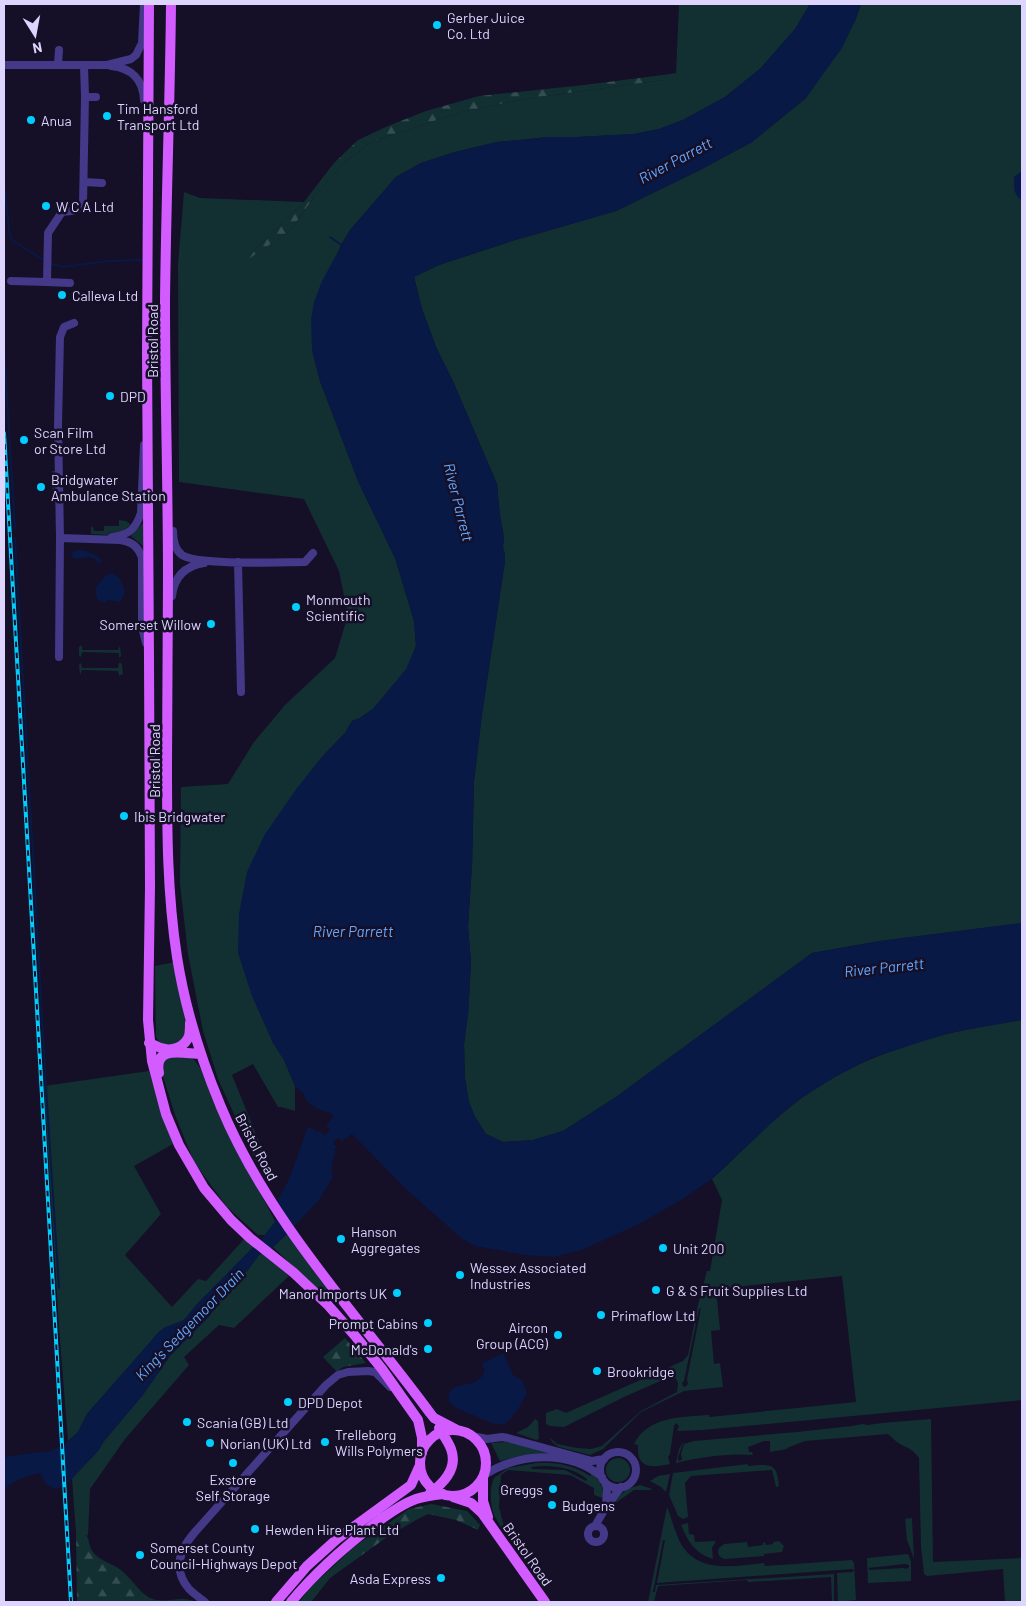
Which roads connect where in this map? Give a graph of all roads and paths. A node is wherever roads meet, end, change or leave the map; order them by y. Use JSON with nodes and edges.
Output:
{"nodes":[{"id":1,"x":144,"y":4,"type":"edge"},
{"id":2,"x":149,"y":4,"type":"edge"},
{"id":3,"x":171,"y":4,"type":"edge"},
{"id":4,"x":59,"y":50,"type":"dead end"},
{"id":5,"x":58,"y":64,"type":"junction"},
{"id":6,"x":4,"y":65,"type":"edge"},
{"id":7,"x":107,"y":65,"type":"junction"},
{"id":8,"x":84,"y":66,"type":"junction"},
{"id":9,"x":85,"y":97,"type":"junction"},
{"id":10,"x":96,"y":97,"type":"dead end"},
{"id":11,"x":84,"y":182,"type":"junction"},
{"id":12,"x":102,"y":183,"type":"dead end"},
{"id":13,"x":148,"y":187,"type":"junction"},
{"id":14,"x":11,"y":281,"type":"dead end"},
{"id":15,"x":47,"y":282,"type":"junction"},
{"id":16,"x":70,"y":283,"type":"dead end"},
{"id":17,"x":74,"y":324,"type":"dead end"},
{"id":18,"x":148,"y":398,"type":"junction"},
{"id":19,"x":168,"y":478,"type":"junction"},
{"id":20,"x":60,"y":538,"type":"junction"},
{"id":21,"x":103,"y":539,"type":"junction"},
{"id":22,"x":313,"y":553,"type":"dead end"},
{"id":23,"x":213,"y":562,"type":"junction"},
{"id":24,"x":238,"y":562,"type":"junction"},
{"id":25,"x":168,"y":639,"type":"junction"},
{"id":26,"x":59,"y":657,"type":"dead end"},
{"id":27,"x":149,"y":659,"type":"junction"},
{"id":28,"x":240,"y":692,"type":"dead end"},
{"id":29,"x":190,"y":1019,"type":"junction"},
{"id":30,"x":149,"y":1043,"type":"junction"},
{"id":31,"x":201,"y":1054,"type":"junction"},
{"id":32,"x":171,"y":1128,"type":"junction"},
{"id":33,"x":412,"y":1410,"type":"junction"},
{"id":34,"x":434,"y":1418,"type":"junction"},
{"id":35,"x":457,"y":1430,"type":"junction"},
{"id":36,"x":442,"y":1432,"type":"junction"},
{"id":37,"x":472,"y":1436,"type":"junction"},
{"id":38,"x":422,"y":1453,"type":"junction"},
{"id":39,"x":604,"y":1459,"type":"junction"},
{"id":40,"x":420,"y":1464,"type":"junction"},
{"id":41,"x":483,"y":1476,"type":"junction"},
{"id":42,"x":604,"y":1480,"type":"junction"},
{"id":43,"x":621,"y":1487,"type":"junction"},
{"id":44,"x":443,"y":1493,"type":"junction"},
{"id":45,"x":606,"y":1506,"type":"junction"},
{"id":46,"x":489,"y":1521,"type":"junction"},
{"id":47,"x":598,"y":1527,"type":"dead end"},
{"id":48,"x":205,"y":1602,"type":"edge"},
{"id":49,"x":276,"y":1602,"type":"edge"},
{"id":50,"x":290,"y":1602,"type":"edge"},
{"id":51,"x":545,"y":1602,"type":"edge"}],
"edges":[{"from":1,"to":7,"type":"street","name":"Bristol Road"},
{"from":2,"to":13,"type":"main road","name":"Bristol Road"},
{"from":3,"to":19,"type":"main road","name":"Bristol Road"},
{"from":4,"to":5,"type":"street"},
{"from":5,"to":6,"type":"street","name":"Bristol Road"},
{"from":5,"to":8,"type":"street","name":"Bristol Road"},
{"from":7,"to":8,"type":"street","name":"Bristol Road"},
{"from":7,"to":13,"type":"street","name":"Bristol Road"},
{"from":8,"to":9,"type":"street"},
{"from":9,"to":10,"type":"street"},
{"from":9,"to":11,"type":"street"},
{"from":11,"to":12,"type":"street"},
{"from":11,"to":15,"type":"street"},
{"from":13,"to":18,"type":"main road","name":"Bristol Road"},
{"from":14,"to":15,"type":"street"},
{"from":15,"to":16,"type":"street"},
{"from":17,"to":20,"type":"street"},
{"from":18,"to":21,"type":"street"},
{"from":18,"to":27,"type":"main road","name":"Bristol Road"},
{"from":19,"to":23,"type":"street"},
{"from":19,"to":25,"type":"main road","name":"Bristol Road"},
{"from":20,"to":21,"type":"street"},
{"from":20,"to":26,"type":"street"},
{"from":21,"to":27,"type":"street"},
{"from":22,"to":24,"type":"street"},
{"from":23,"to":24,"type":"street"},
{"from":23,"to":25,"type":"street"},
{"from":24,"to":28,"type":"street"},
{"from":25,"to":29,"type":"main road","name":"Bristol Road"},
{"from":27,"to":30,"type":"main road","name":"Bristol Road"},
{"from":29,"to":30,"type":"main road"},
{"from":29,"to":31,"type":"main road","name":"Bristol Road"},
{"from":30,"to":32,"type":"main road","name":"Bristol Road"},
{"from":31,"to":32,"type":"main road"},
{"from":31,"to":34,"type":"main road","name":"Bristol Road"},
{"from":32,"to":33,"type":"main road","name":"Bristol Road"},
{"from":33,"to":38,"type":"main road","name":"Bristol Road"},
{"from":33,"to":48,"type":"street"},
{"from":34,"to":35,"type":"main road","name":"Bristol Road"},
{"from":34,"to":36,"type":"main road"},
{"from":35,"to":36,"type":"main road"},
{"from":35,"to":37,"type":"main road","name":"Bristol Road"},
{"from":36,"to":38,"type":"main road"},
{"from":36,"to":44,"type":"main road"},
{"from":37,"to":39,"type":"street"},
{"from":37,"to":41,"type":"main road","name":"Bristol Road"},
{"from":38,"to":40,"type":"main road","name":"Bristol Road"},
{"from":39,"to":42,"type":"street"},
{"from":39,"to":43,"type":"street"},
{"from":40,"to":44,"type":"main road"},
{"from":40,"to":49,"type":"main road","name":"Bristol Road"},
{"from":41,"to":42,"type":"street"},
{"from":41,"to":44,"type":"main road"},
{"from":41,"to":46,"type":"main road","name":"Bristol Road"},
{"from":42,"to":43,"type":"street"},
{"from":42,"to":45,"type":"street"},
{"from":43,"to":45,"type":"street"},
{"from":44,"to":46,"type":"main road","name":"Bristol Road"},
{"from":44,"to":50,"type":"main road"},
{"from":45,"to":47,"type":"street"},
{"from":46,"to":51,"type":"main road","name":"Bristol Road"}]}
